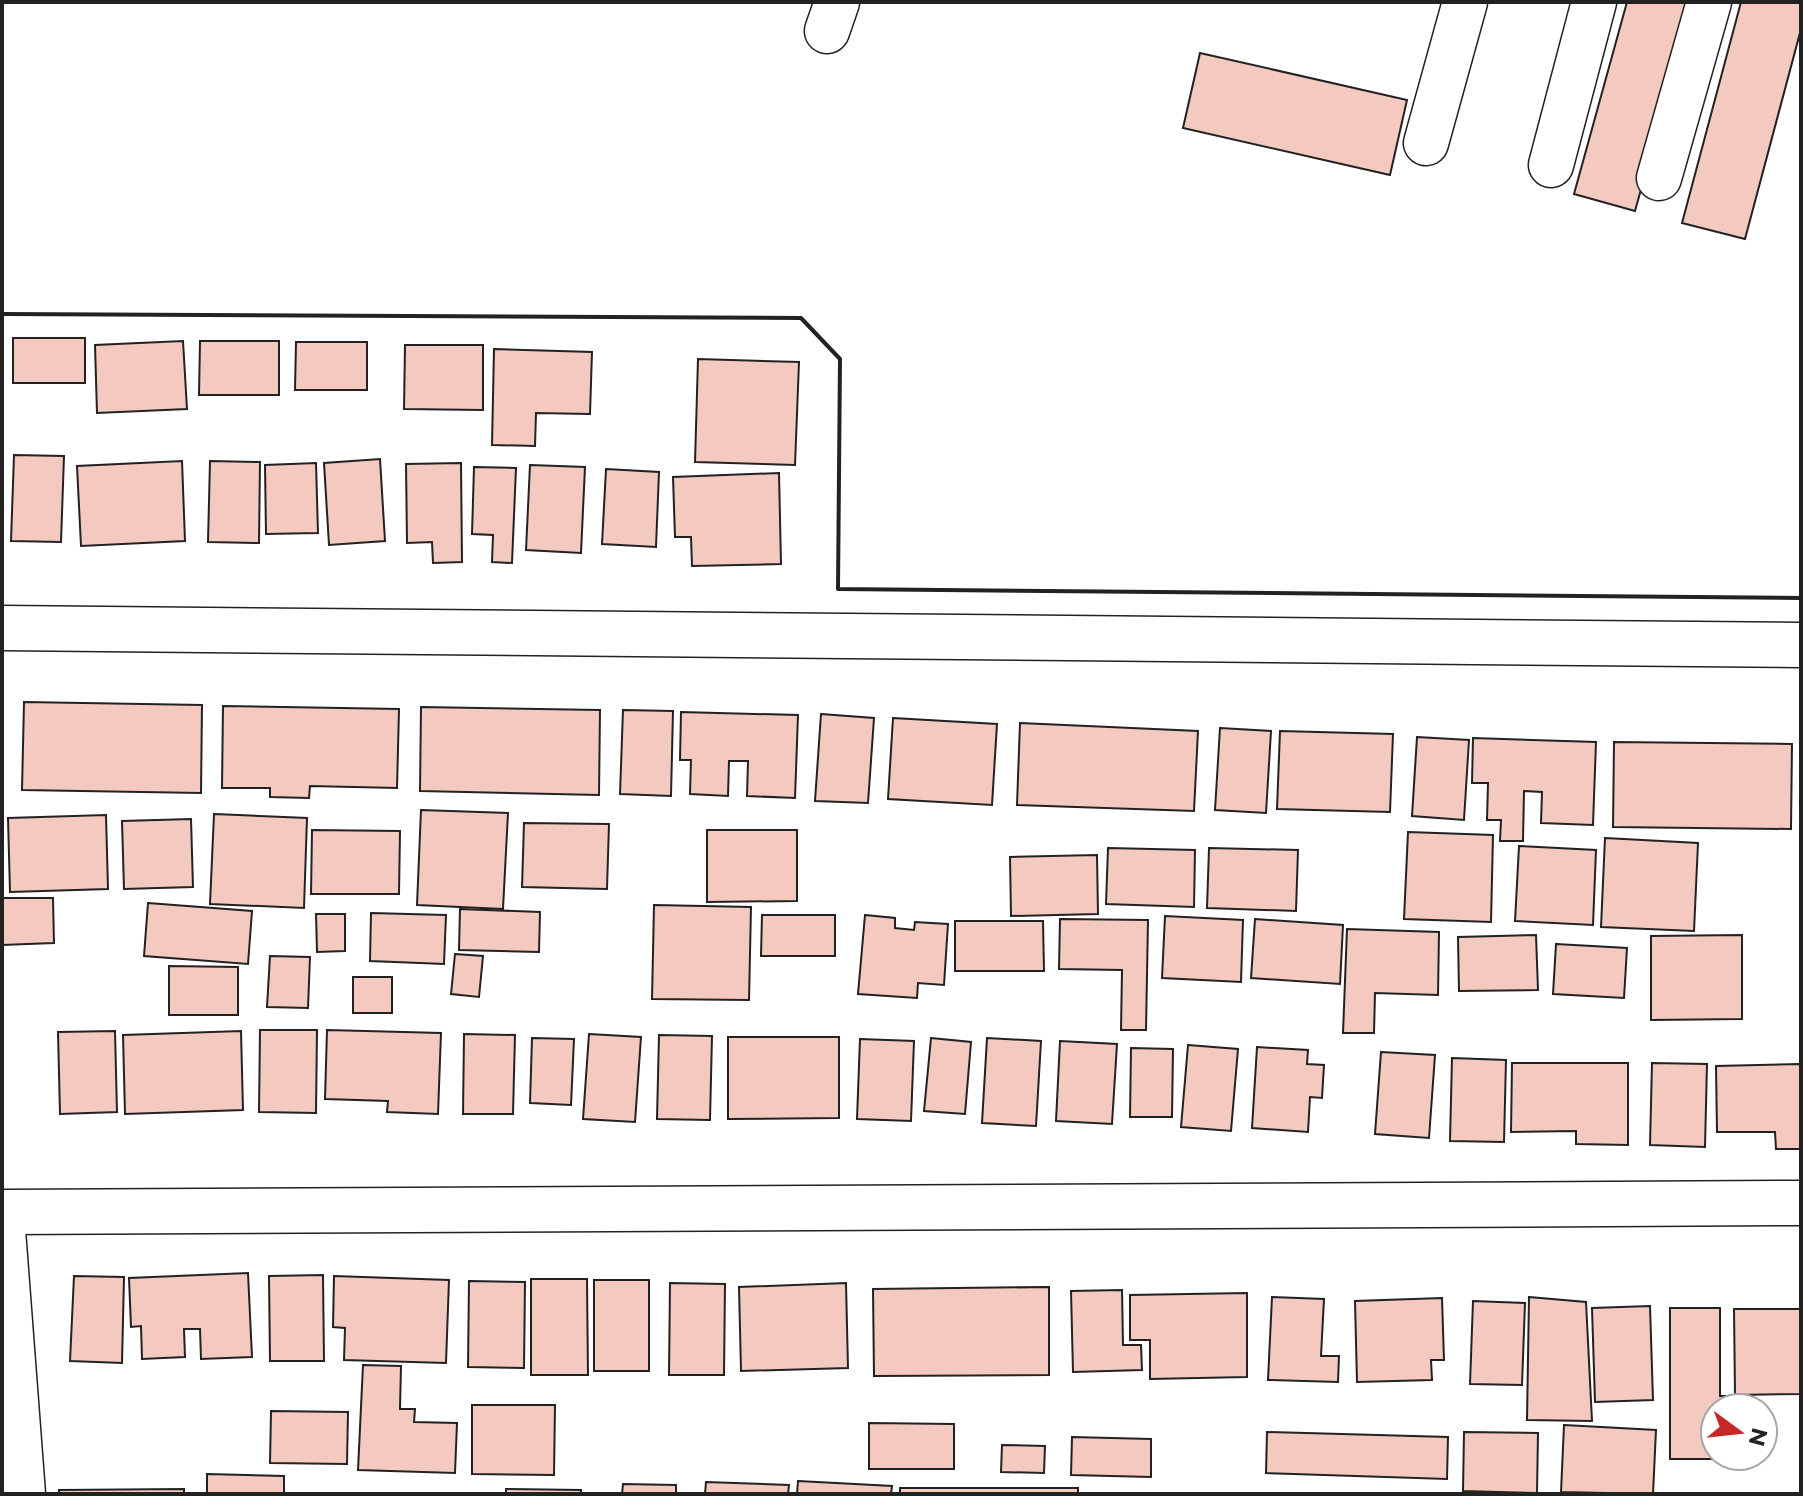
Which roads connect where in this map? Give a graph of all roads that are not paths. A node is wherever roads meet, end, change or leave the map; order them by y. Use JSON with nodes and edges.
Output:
{"nodes":[{"id":1,"x":1465,"y":2,"type":"edge"},
{"id":2,"x":1594,"y":2,"type":"edge"},
{"id":3,"x":1709,"y":2,"type":"edge"},
{"id":4,"x":1426,"y":143,"type":"dead end"},
{"id":5,"x":1551,"y":165,"type":"dead end"},
{"id":6,"x":1659,"y":178,"type":"dead end"},
{"id":7,"x":2,"y":628,"type":"edge"},
{"id":8,"x":1801,"y":645,"type":"edge"},
{"id":9,"x":1801,"y":1203,"type":"edge"},
{"id":10,"x":2,"y":1215,"type":"edge"},
{"id":11,"x":23,"y":1494,"type":"edge"}],
"edges":[{"from":1,"to":4,"type":"street"},
{"from":2,"to":5,"type":"street"},
{"from":3,"to":6,"type":"street"},
{"from":7,"to":8,"type":"street"},
{"from":9,"to":10,"type":"street"},
{"from":10,"to":11,"type":"street"}]}
